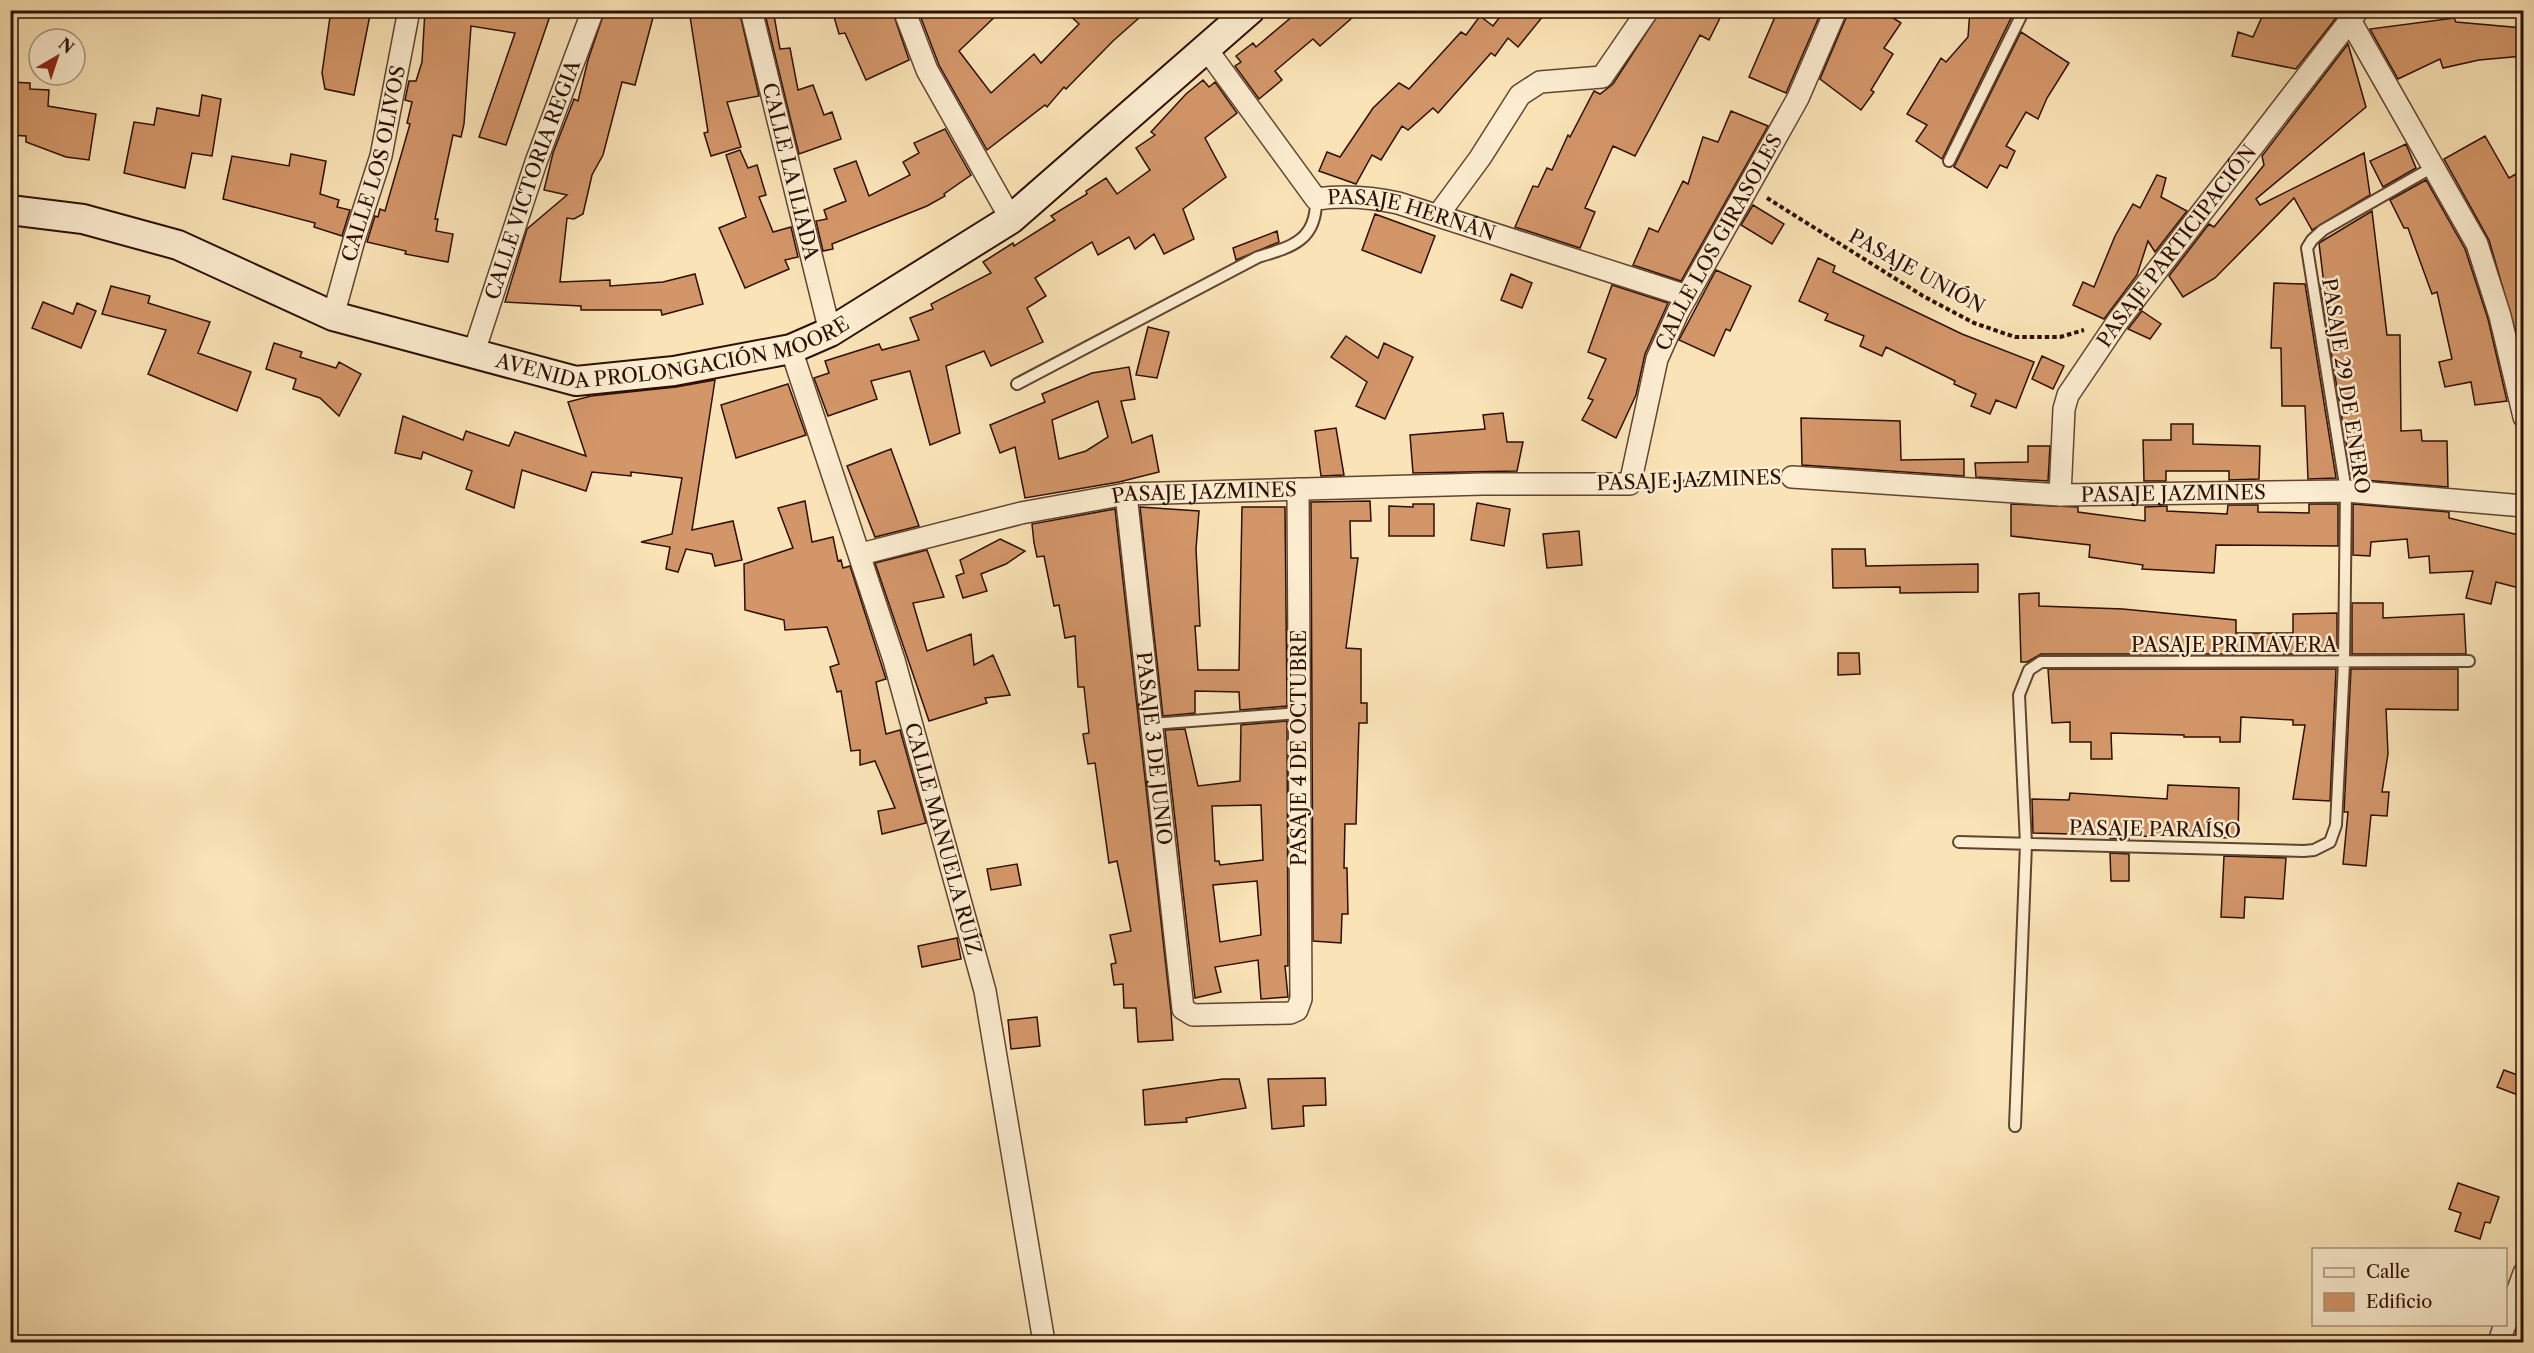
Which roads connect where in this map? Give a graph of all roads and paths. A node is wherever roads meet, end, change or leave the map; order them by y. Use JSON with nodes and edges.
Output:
{"nodes":[{"id":1,"x":409,"y":10,"type":"edge"},
{"id":2,"x":593,"y":10,"type":"edge"},
{"id":3,"x":751,"y":10,"type":"edge"},
{"id":4,"x":904,"y":10,"type":"edge"},
{"id":5,"x":1250,"y":10,"type":"edge"},
{"id":6,"x":1648,"y":10,"type":"edge"},
{"id":7,"x":1836,"y":10,"type":"edge"},
{"id":8,"x":2024,"y":10,"type":"edge"},
{"id":9,"x":2355,"y":16,"type":"edge"},
{"id":10,"x":1205,"y":47,"type":"junction"},
{"id":11,"x":1949,"y":161,"type":"dead end"},
{"id":12,"x":2433,"y":167,"type":"junction"},
{"id":13,"x":1749,"y":186,"type":"junction"},
{"id":14,"x":1316,"y":200,"type":"junction"},
{"id":15,"x":10,"y":210,"type":"edge"},
{"id":16,"x":1438,"y":215,"type":"junction"},
{"id":17,"x":1011,"y":219,"type":"junction"},
{"id":18,"x":1687,"y":296,"type":"junction"},
{"id":19,"x":333,"y":316,"type":"junction"},
{"id":20,"x":2118,"y":321,"type":"junction"},
{"id":21,"x":830,"y":332,"type":"junction"},
{"id":22,"x":791,"y":349,"type":"junction"},
{"id":23,"x":474,"y":352,"type":"junction"},
{"id":24,"x":1017,"y":384,"type":"dead end"},
{"id":25,"x":2523,"y":417,"type":"edge"},
{"id":26,"x":1792,"y":477,"type":"joint"},
{"id":27,"x":1630,"y":484,"type":"junction"},
{"id":28,"x":1298,"y":489,"type":"junction"},
{"id":29,"x":2346,"y":491,"type":"junction"},
{"id":30,"x":1126,"y":494,"type":"junction"},
{"id":31,"x":2060,"y":495,"type":"junction"},
{"id":32,"x":2523,"y":506,"type":"edge"},
{"id":33,"x":861,"y":554,"type":"junction"},
{"id":34,"x":2469,"y":661,"type":"dead end"},
{"id":35,"x":2344,"y":663,"type":"junction"},
{"id":36,"x":1299,"y":713,"type":"junction"},
{"id":37,"x":1151,"y":724,"type":"junction"},
{"id":38,"x":2336,"y":825,"type":"joint"},
{"id":39,"x":1959,"y":842,"type":"dead end"},
{"id":40,"x":2026,"y":844,"type":"junction"},
{"id":41,"x":1182,"y":1003,"type":"joint"},
{"id":42,"x":2016,"y":1126,"type":"dead end"},
{"id":43,"x":2523,"y":1274,"type":"edge"},
{"id":44,"x":2507,"y":1318,"type":"edge"},
{"id":45,"x":2504,"y":1326,"type":"edge"},
{"id":46,"x":1044,"y":1342,"type":"edge"},
{"id":47,"x":2499,"y":1342,"type":"edge"}],
"edges":[{"from":1,"to":19,"type":"street","name":"CALLE LOS OLIVOS"},
{"from":2,"to":23,"type":"street","name":"CALLE VICTORIA REGIA"},
{"from":3,"to":21,"type":"street","name":"CALLE LA ILIADA"},
{"from":4,"to":17,"type":"street"},
{"from":5,"to":10,"type":"street","name":"AVENIDA PROLONGACIÓN MOORE"},
{"from":6,"to":16,"type":"street"},
{"from":7,"to":13,"type":"street","name":"CALLE LOS GIRASOLES"},
{"from":8,"to":11,"type":"lane"},
{"from":9,"to":12,"type":"street","name":"PASAJE PARTICIPACIÓN"},
{"from":9,"to":20,"type":"street","name":"PASAJE PARTICIPACIÓN"},
{"from":10,"to":14,"type":"street","name":"PASAJE HERNÁN"},
{"from":10,"to":17,"type":"street","name":"AVENIDA PROLONGACIÓN MOORE"},
{"from":12,"to":25,"type":"street","name":"PASAJE PARTICIPACIÓN"},
{"from":12,"to":29,"type":"lane","name":"PASAJE 29 DE ENERO"},
{"from":13,"to":18,"type":"street","name":"CALLE LOS GIRASOLES"},
{"from":13,"to":20,"type":"path","name":"PASAJE UNIÓN"},
{"from":14,"to":16,"type":"street","name":"PASAJE HERNÁN"},
{"from":14,"to":24,"type":"lane"},
{"from":15,"to":19,"type":"street","name":"AVENIDA PROLONGACIÓN MOORE"},
{"from":16,"to":18,"type":"street","name":"PASAJE HERNÁN"},
{"from":17,"to":21,"type":"street","name":"AVENIDA PROLONGACIÓN MOORE"},
{"from":18,"to":27,"type":"street","name":"CALLE LOS GIRASOLES"},
{"from":19,"to":23,"type":"street","name":"AVENIDA PROLONGACIÓN MOORE"},
{"from":20,"to":31,"type":"street","name":"PASAJE PARTICIPACIÓN"},
{"from":21,"to":22,"type":"street","name":"AVENIDA PROLONGACIÓN MOORE"},
{"from":22,"to":23,"type":"street","name":"AVENIDA PROLONGACIÓN MOORE"},
{"from":22,"to":33,"type":"street","name":"CALLE MANUELA RUÍZ"},
{"from":26,"to":27,"type":"path","name":"PASAJE JAZMINES"},
{"from":26,"to":31,"type":"street","name":"PASAJE JAZMINES"},
{"from":27,"to":28,"type":"street","name":"PASAJE JAZMINES"},
{"from":28,"to":30,"type":"street","name":"PASAJE JAZMINES"},
{"from":28,"to":36,"type":"street","name":"PASAJE 4 DE OCTUBRE"},
{"from":29,"to":31,"type":"street","name":"PASAJE JAZMINES"},
{"from":29,"to":32,"type":"street","name":"PASAJE JAZMINES"},
{"from":29,"to":35,"type":"lane","name":"PASAJE 29 DE ENERO"},
{"from":30,"to":33,"type":"street","name":"PASAJE JAZMINES"},
{"from":30,"to":37,"type":"street","name":"PASAJE 3 DE JUNIO"},
{"from":33,"to":46,"type":"street","name":"CALLE MANUELA RUÍZ"},
{"from":34,"to":35,"type":"lane","name":"PASAJE PRIMAVERA"},
{"from":35,"to":38,"type":"lane","name":"PASAJE 29 DE ENERO"},
{"from":35,"to":40,"type":"lane","name":"PASAJE PRIMAVERA"},
{"from":36,"to":37,"type":"lane"},
{"from":36,"to":41,"type":"street","name":"PASAJE 4 DE OCTUBRE"},
{"from":37,"to":41,"type":"street","name":"PASAJE 3 DE JUNIO"},
{"from":38,"to":40,"type":"lane","name":"PASAJE PARAÍSO"},
{"from":39,"to":40,"type":"lane","name":"PASAJE PARAÍSO"},
{"from":40,"to":42,"type":"lane"},
{"from":43,"to":44,"type":"street"},
{"from":45,"to":47,"type":"street"}]}
